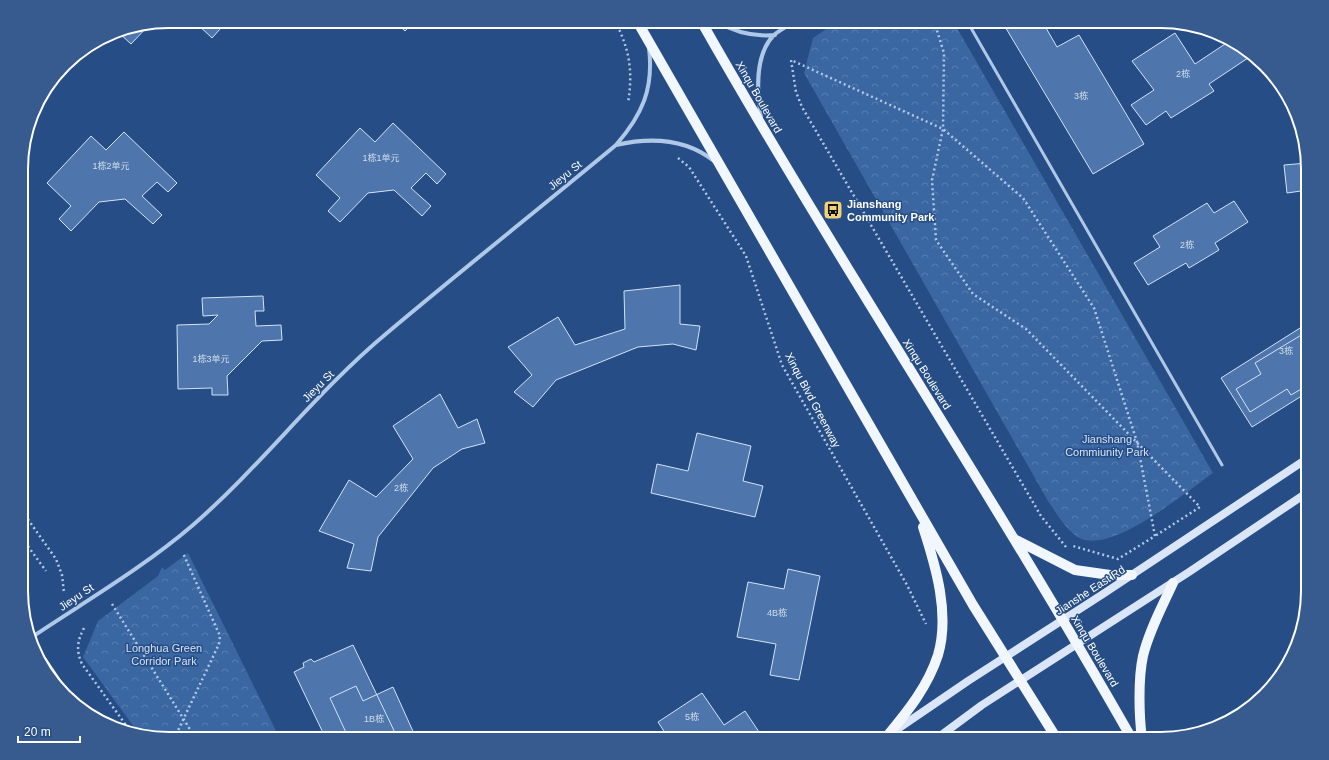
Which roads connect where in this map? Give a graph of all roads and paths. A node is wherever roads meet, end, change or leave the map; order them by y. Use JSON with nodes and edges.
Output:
{"nodes":[{"id":1,"x":618,"y":28,"type":"edge"},
{"id":2,"x":640,"y":28,"type":"edge"},
{"id":3,"x":705,"y":28,"type":"edge"},
{"id":4,"x":730,"y":28,"type":"edge"},
{"id":5,"x":784,"y":28,"type":"edge"},
{"id":6,"x":936,"y":28,"type":"edge"},
{"id":7,"x":971,"y":28,"type":"edge"},
{"id":8,"x":644,"y":34,"type":"junction"},
{"id":9,"x":774,"y":35,"type":"junction"},
{"id":10,"x":627,"y":106,"type":"dead end"},
{"id":11,"x":943,"y":129,"type":"junction"},
{"id":12,"x":763,"y":130,"type":"junction"},
{"id":13,"x":616,"y":145,"type":"junction"},
{"id":14,"x":675,"y":157,"type":"dead end"},
{"id":15,"x":721,"y":167,"type":"junction"},
{"id":16,"x":1137,"y":442,"type":"junction"},
{"id":17,"x":1301,"y":463,"type":"edge"},
{"id":18,"x":1222,"y":465,"type":"dead end"},
{"id":19,"x":1301,"y":497,"type":"edge"},
{"id":20,"x":916,"y":506,"type":"junction"},
{"id":21,"x":28,"y":519,"type":"edge"},
{"id":22,"x":1156,"y":536,"type":"junction"},
{"id":23,"x":1014,"y":539,"type":"junction"},
{"id":24,"x":28,"y":546,"type":"edge"},
{"id":25,"x":1073,"y":546,"type":"dead end"},
{"id":26,"x":1071,"y":550,"type":"dead end"},
{"id":27,"x":183,"y":553,"type":"dead end"},
{"id":28,"x":46,"y":571,"type":"dead end"},
{"id":29,"x":1132,"y":575,"type":"junction"},
{"id":30,"x":1173,"y":583,"type":"junction"},
{"id":31,"x":64,"y":593,"type":"dead end"},
{"id":32,"x":112,"y":604,"type":"dead end"},
{"id":33,"x":1063,"y":620,"type":"junction"},
{"id":34,"x":84,"y":628,"type":"dead end"},
{"id":35,"x":927,"y":631,"type":"dead end"},
{"id":36,"x":35,"y":635,"type":"edge"},
{"id":37,"x":1077,"y":644,"type":"junction"},
{"id":38,"x":1006,"y":656,"type":"junction"},
{"id":39,"x":1020,"y":680,"type":"junction"},
{"id":40,"x":184,"y":718,"type":"junction"},
{"id":41,"x":126,"y":726,"type":"edge"},
{"id":42,"x":177,"y":732,"type":"edge"},
{"id":43,"x":192,"y":732,"type":"edge"},
{"id":44,"x":890,"y":732,"type":"edge"},
{"id":45,"x":893,"y":732,"type":"edge"},
{"id":46,"x":946,"y":732,"type":"edge"},
{"id":47,"x":1053,"y":732,"type":"edge"},
{"id":48,"x":1128,"y":732,"type":"edge"},
{"id":49,"x":1142,"y":732,"type":"edge"}],
"edges":[{"from":1,"to":10,"type":"path"},
{"from":2,"to":8,"type":"main road"},
{"from":3,"to":12,"type":"main road","name":"Xinqu Boulevard"},
{"from":4,"to":9,"type":"street"},
{"from":5,"to":9,"type":"street"},
{"from":6,"to":11,"type":"path"},
{"from":7,"to":18,"type":"lane"},
{"from":8,"to":13,"type":"street","name":"Jieyu St"},
{"from":8,"to":15,"type":"main road"},
{"from":9,"to":12,"type":"street"},
{"from":11,"to":16,"type":"path"},
{"from":11,"to":16,"type":"path"},
{"from":11,"to":26,"type":"path"},
{"from":12,"to":23,"type":"main road","name":"Xinqu Boulevard"},
{"from":13,"to":15,"type":"street"},
{"from":13,"to":36,"type":"street","name":"Jieyu St"},
{"from":14,"to":35,"type":"path","name":"Xinqu Blvd Greenway"},
{"from":15,"to":20,"type":"main road"},
{"from":16,"to":22,"type":"path"},
{"from":16,"to":22,"type":"path"},
{"from":17,"to":29,"type":"main road","name":"Jianshe East Rd"},
{"from":19,"to":30,"type":"main road"},
{"from":20,"to":38,"type":"main road"},
{"from":20,"to":44,"type":"main road"},
{"from":21,"to":31,"type":"path"},
{"from":22,"to":25,"type":"path"},
{"from":23,"to":29,"type":"main road"},
{"from":23,"to":33,"type":"main road","name":"Xinqu Boulevard"},
{"from":24,"to":28,"type":"path"},
{"from":27,"to":40,"type":"path"},
{"from":29,"to":33,"type":"main road","name":"Jianshe East Rd"},
{"from":30,"to":37,"type":"main road"},
{"from":30,"to":49,"type":"main road"},
{"from":32,"to":40,"type":"path"},
{"from":33,"to":37,"type":"main road","name":"Xinqu Boulevard"},
{"from":33,"to":38,"type":"main road","name":"Jianshe East Rd"},
{"from":34,"to":41,"type":"path"},
{"from":37,"to":39,"type":"main road"},
{"from":37,"to":48,"type":"main road","name":"Xinqu Boulevard"},
{"from":38,"to":39,"type":"main road"},
{"from":38,"to":45,"type":"main road","name":"Jianshe East Rd"},
{"from":39,"to":46,"type":"main road"},
{"from":39,"to":47,"type":"main road"},
{"from":40,"to":42,"type":"path"},
{"from":40,"to":43,"type":"path"}]}
